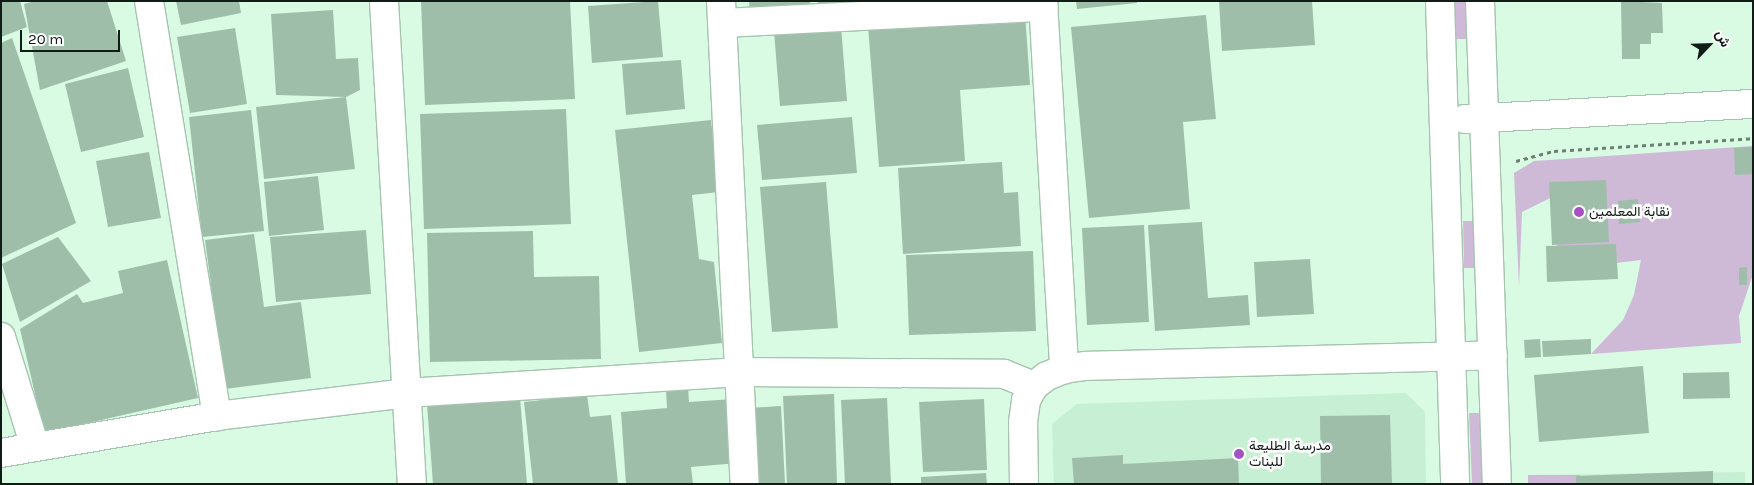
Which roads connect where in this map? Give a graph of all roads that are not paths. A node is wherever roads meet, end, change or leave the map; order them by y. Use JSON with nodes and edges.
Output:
{"nodes":[{"id":1,"x":149,"y":1,"type":"edge"},
{"id":2,"x":384,"y":1,"type":"edge"},
{"id":3,"x":1440,"y":1,"type":"edge"},
{"id":4,"x":1480,"y":1,"type":"edge"},
{"id":5,"x":1043,"y":4,"type":"edge"},
{"id":6,"x":722,"y":12,"type":"edge"},
{"id":7,"x":1753,"y":104,"type":"edge"},
{"id":8,"x":1484,"y":118,"type":"junction"},
{"id":9,"x":1444,"y":120,"type":"junction"},
{"id":10,"x":1,"y":336,"type":"edge"},
{"id":11,"x":1451,"y":355,"type":"junction"},
{"id":12,"x":1493,"y":355,"type":"junction"},
{"id":13,"x":1064,"y":369,"type":"junction"},
{"id":14,"x":740,"y":372,"type":"junction"},
{"id":15,"x":1034,"y":386,"type":"junction"},
{"id":16,"x":406,"y":393,"type":"junction"},
{"id":17,"x":217,"y":416,"type":"junction"},
{"id":18,"x":35,"y":446,"type":"junction"},
{"id":19,"x":1,"y":453,"type":"edge"},
{"id":20,"x":412,"y":484,"type":"edge"},
{"id":21,"x":745,"y":484,"type":"edge"},
{"id":22,"x":1024,"y":484,"type":"edge"},
{"id":23,"x":1455,"y":484,"type":"edge"},
{"id":24,"x":1497,"y":484,"type":"edge"}],
"edges":[{"from":1,"to":17,"type":"street"},
{"from":2,"to":16,"type":"street"},
{"from":3,"to":9,"type":"street"},
{"from":4,"to":8,"type":"street"},
{"from":5,"to":6,"type":"street"},
{"from":5,"to":13,"type":"street"},
{"from":6,"to":14,"type":"street"},
{"from":7,"to":8,"type":"street"},
{"from":8,"to":9,"type":"street"},
{"from":8,"to":12,"type":"street"},
{"from":9,"to":11,"type":"street"},
{"from":10,"to":18,"type":"street"},
{"from":11,"to":12,"type":"street"},
{"from":11,"to":13,"type":"street"},
{"from":11,"to":23,"type":"street"},
{"from":12,"to":24,"type":"street"},
{"from":13,"to":15,"type":"street"},
{"from":14,"to":15,"type":"street"},
{"from":14,"to":16,"type":"street"},
{"from":14,"to":21,"type":"street"},
{"from":15,"to":22,"type":"street"},
{"from":16,"to":17,"type":"street"},
{"from":16,"to":20,"type":"street"},
{"from":17,"to":18,"type":"street"},
{"from":18,"to":19,"type":"street"}]}
